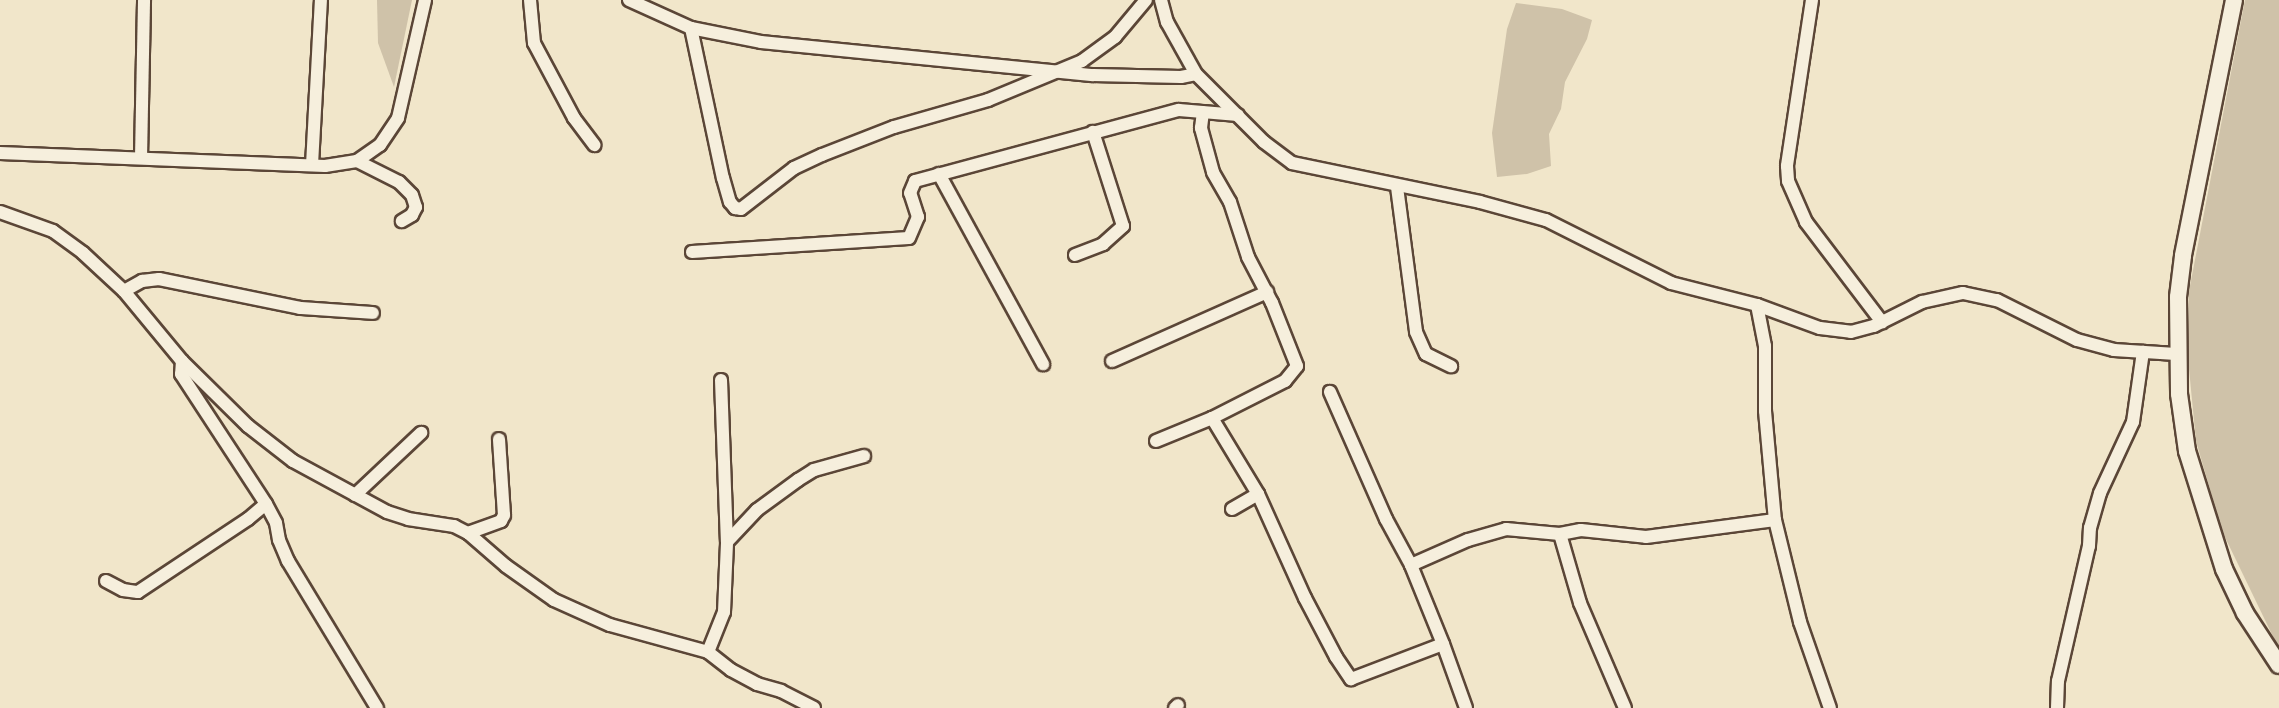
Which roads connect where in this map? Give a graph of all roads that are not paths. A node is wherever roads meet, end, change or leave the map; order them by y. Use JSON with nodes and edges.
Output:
{"nodes":[{"id":1,"x":144,"y":0,"type":"edge"},
{"id":2,"x":321,"y":0,"type":"edge"},
{"id":3,"x":425,"y":0,"type":"edge"},
{"id":4,"x":530,"y":0,"type":"edge"},
{"id":5,"x":628,"y":0,"type":"edge"},
{"id":6,"x":1146,"y":0,"type":"edge"},
{"id":7,"x":1161,"y":0,"type":"edge"},
{"id":8,"x":1812,"y":0,"type":"edge"},
{"id":9,"x":2234,"y":0,"type":"edge"},
{"id":10,"x":691,"y":27,"type":"junction"},
{"id":11,"x":1060,"y":72,"type":"junction"},
{"id":12,"x":1196,"y":74,"type":"junction"},
{"id":13,"x":1203,"y":112,"type":"junction"},
{"id":14,"x":1238,"y":114,"type":"junction"},
{"id":15,"x":1093,"y":132,"type":"junction"},
{"id":16,"x":594,"y":145,"type":"dead end"},
{"id":17,"x":0,"y":153,"type":"edge"},
{"id":18,"x":141,"y":158,"type":"junction"},
{"id":19,"x":357,"y":161,"type":"junction"},
{"id":20,"x":312,"y":165,"type":"junction"},
{"id":21,"x":939,"y":174,"type":"junction"},
{"id":22,"x":1397,"y":187,"type":"junction"},
{"id":23,"x":0,"y":212,"type":"edge"},
{"id":24,"x":402,"y":221,"type":"dead end"},
{"id":25,"x":692,"y":253,"type":"dead end"},
{"id":26,"x":1075,"y":256,"type":"dead end"},
{"id":27,"x":124,"y":292,"type":"junction"},
{"id":28,"x":1267,"y":292,"type":"junction"},
{"id":29,"x":1757,"y":305,"type":"junction"},
{"id":30,"x":373,"y":313,"type":"dead end"},
{"id":31,"x":1882,"y":322,"type":"junction"},
{"id":32,"x":2143,"y":352,"type":"junction"},
{"id":33,"x":2176,"y":354,"type":"junction"},
{"id":34,"x":1112,"y":360,"type":"dead end"},
{"id":35,"x":182,"y":361,"type":"junction"},
{"id":36,"x":1043,"y":364,"type":"dead end"},
{"id":37,"x":1451,"y":366,"type":"dead end"},
{"id":38,"x":721,"y":380,"type":"dead end"},
{"id":39,"x":1330,"y":392,"type":"dead end"},
{"id":40,"x":1212,"y":418,"type":"junction"},
{"id":41,"x":421,"y":433,"type":"dead end"},
{"id":42,"x":499,"y":439,"type":"dead end"},
{"id":43,"x":1156,"y":441,"type":"dead end"},
{"id":44,"x":864,"y":456,"type":"dead end"},
{"id":45,"x":1258,"y":494,"type":"junction"},
{"id":46,"x":355,"y":495,"type":"junction"},
{"id":47,"x":265,"y":504,"type":"junction"},
{"id":48,"x":1232,"y":509,"type":"dead end"},
{"id":49,"x":1775,"y":520,"type":"junction"},
{"id":50,"x":468,"y":533,"type":"junction"},
{"id":51,"x":1560,"y":534,"type":"junction"},
{"id":52,"x":727,"y":542,"type":"junction"},
{"id":53,"x":1411,"y":565,"type":"junction"},
{"id":54,"x":106,"y":581,"type":"dead end"},
{"id":55,"x":1443,"y":644,"type":"junction"},
{"id":56,"x":708,"y":652,"type":"junction"},
{"id":57,"x":2279,"y":665,"type":"edge"},
{"id":58,"x":377,"y":708,"type":"edge"},
{"id":59,"x":814,"y":708,"type":"edge"},
{"id":60,"x":1466,"y":708,"type":"edge"},
{"id":61,"x":1625,"y":708,"type":"edge"},
{"id":62,"x":1830,"y":708,"type":"edge"},
{"id":63,"x":2057,"y":708,"type":"edge"}],
"edges":[{"from":1,"to":18,"type":"street"},
{"from":2,"to":20,"type":"street"},
{"from":3,"to":19,"type":"street"},
{"from":4,"to":16,"type":"street"},
{"from":5,"to":10,"type":"street"},
{"from":6,"to":11,"type":"street"},
{"from":7,"to":12,"type":"street"},
{"from":8,"to":31,"type":"street"},
{"from":9,"to":33,"type":"street"},
{"from":10,"to":11,"type":"street"},
{"from":10,"to":11,"type":"street"},
{"from":11,"to":12,"type":"street"},
{"from":12,"to":14,"type":"street"},
{"from":13,"to":14,"type":"street"},
{"from":13,"to":15,"type":"street"},
{"from":13,"to":28,"type":"street"},
{"from":14,"to":22,"type":"street"},
{"from":15,"to":21,"type":"street"},
{"from":15,"to":26,"type":"street"},
{"from":17,"to":18,"type":"street"},
{"from":18,"to":20,"type":"street"},
{"from":19,"to":20,"type":"street"},
{"from":19,"to":24,"type":"street"},
{"from":21,"to":25,"type":"street"},
{"from":21,"to":36,"type":"street"},
{"from":22,"to":29,"type":"street"},
{"from":22,"to":37,"type":"street"},
{"from":23,"to":27,"type":"street"},
{"from":27,"to":30,"type":"street"},
{"from":27,"to":35,"type":"street"},
{"from":28,"to":34,"type":"street"},
{"from":28,"to":40,"type":"street"},
{"from":29,"to":31,"type":"street"},
{"from":29,"to":49,"type":"street"},
{"from":31,"to":32,"type":"street"},
{"from":32,"to":33,"type":"street"},
{"from":32,"to":63,"type":"street"},
{"from":33,"to":57,"type":"street"},
{"from":35,"to":46,"type":"street"},
{"from":35,"to":47,"type":"street"},
{"from":38,"to":52,"type":"street"},
{"from":39,"to":53,"type":"street"},
{"from":40,"to":43,"type":"street"},
{"from":40,"to":45,"type":"street"},
{"from":41,"to":46,"type":"street"},
{"from":42,"to":50,"type":"street"},
{"from":44,"to":52,"type":"street"},
{"from":45,"to":48,"type":"street"},
{"from":45,"to":55,"type":"street"},
{"from":46,"to":50,"type":"street"},
{"from":47,"to":54,"type":"street"},
{"from":47,"to":58,"type":"street"},
{"from":49,"to":51,"type":"street"},
{"from":49,"to":62,"type":"street"},
{"from":50,"to":56,"type":"street"},
{"from":51,"to":53,"type":"street"},
{"from":51,"to":61,"type":"street"},
{"from":52,"to":56,"type":"street"},
{"from":53,"to":55,"type":"street"},
{"from":55,"to":60,"type":"street"},
{"from":56,"to":59,"type":"street"}]}
